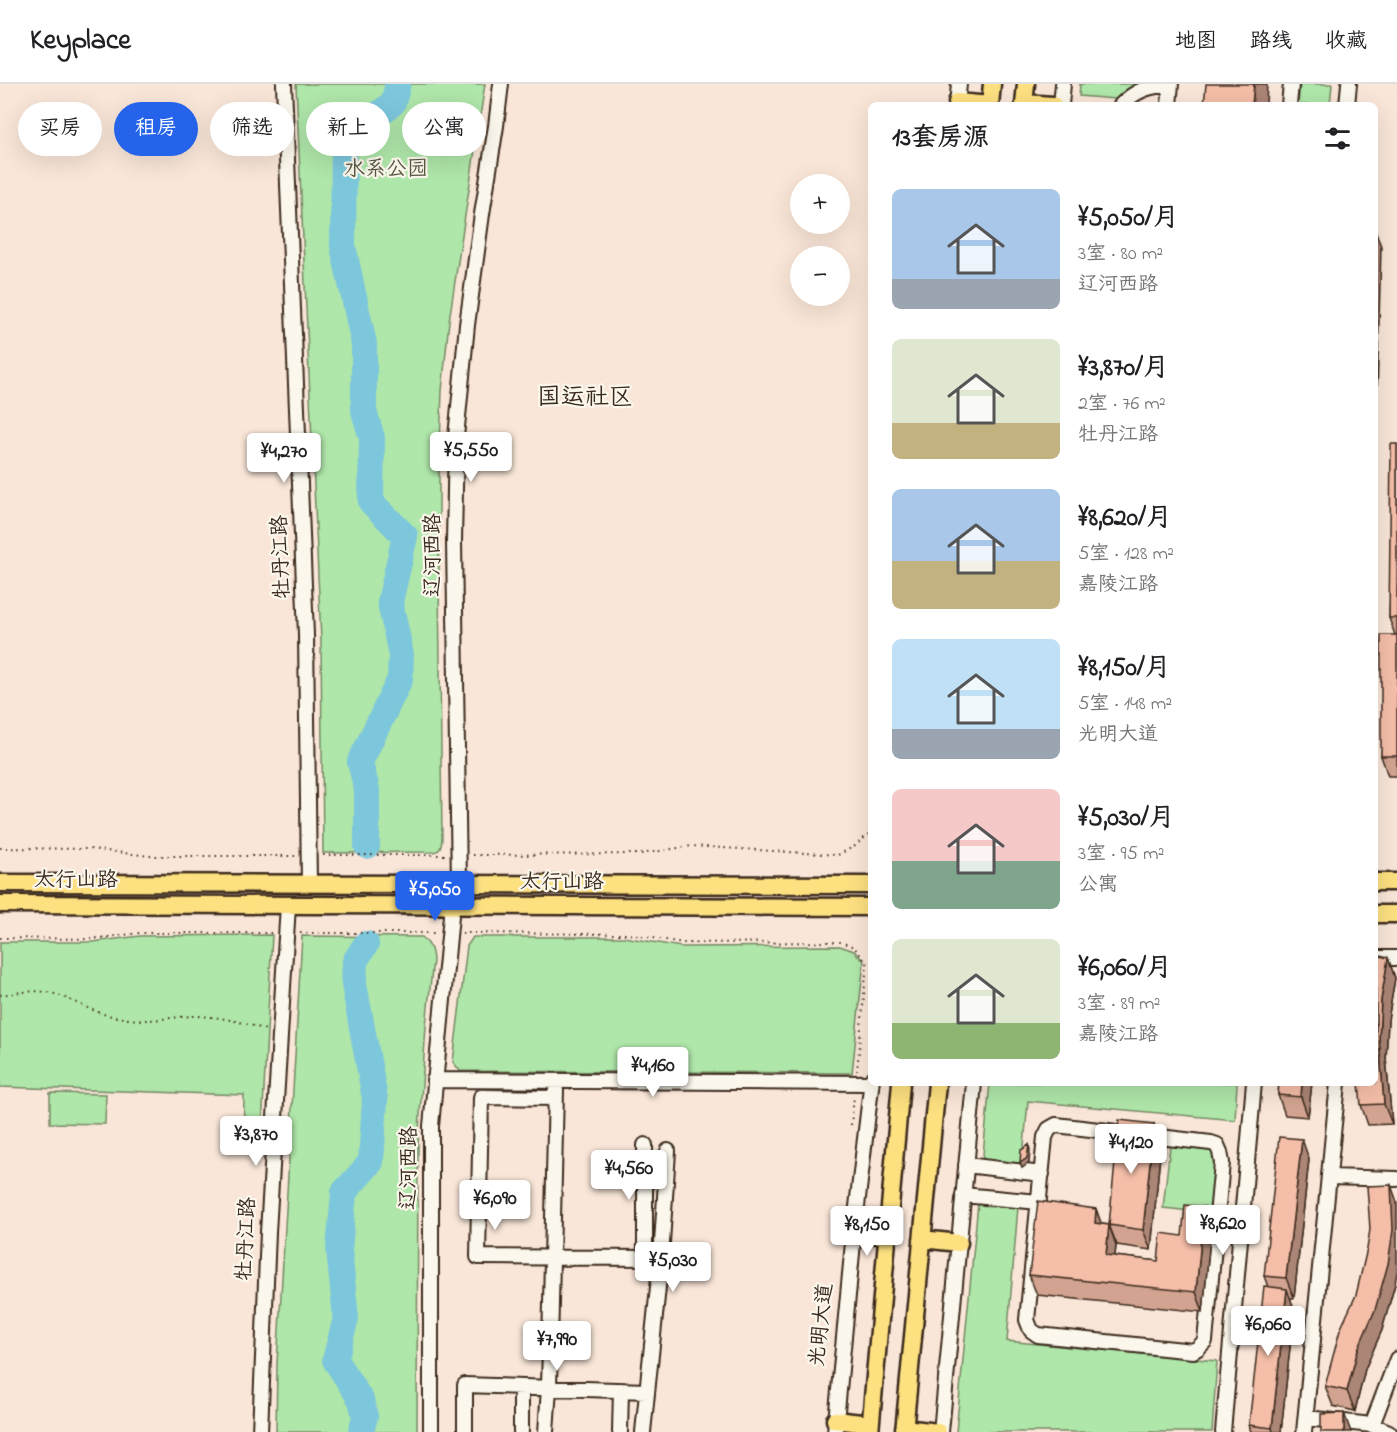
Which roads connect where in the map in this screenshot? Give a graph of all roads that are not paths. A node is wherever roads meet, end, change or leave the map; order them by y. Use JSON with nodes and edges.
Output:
{"nodes":[{"id":1,"x":284,"y":84,"type":"edge"},
{"id":2,"x":501,"y":84,"type":"edge"},
{"id":3,"x":958,"y":84,"type":"edge"},
{"id":4,"x":992,"y":84,"type":"edge"},
{"id":5,"x":1026,"y":84,"type":"edge"},
{"id":6,"x":1063,"y":84,"type":"edge"},
{"id":7,"x":1171,"y":84,"type":"edge"},
{"id":8,"x":1291,"y":84,"type":"edge"},
{"id":9,"x":1349,"y":84,"type":"edge"},
{"id":10,"x":957,"y":102,"type":"edge"},
{"id":11,"x":990,"y":102,"type":"edge"},
{"id":12,"x":1024,"y":102,"type":"edge"},
{"id":13,"x":1061,"y":102,"type":"edge"},
{"id":14,"x":1124,"y":102,"type":"edge"},
{"id":15,"x":1169,"y":102,"type":"edge"},
{"id":16,"x":1289,"y":102,"type":"edge"},
{"id":17,"x":1347,"y":102,"type":"edge"},
{"id":18,"x":1378,"y":882,"type":"edge"},
{"id":19,"x":1397,"y":882,"type":"edge"},
{"id":20,"x":0,"y":883,"type":"edge"},
{"id":21,"x":309,"y":884,"type":"junction"},
{"id":22,"x":459,"y":884,"type":"junction"},
{"id":23,"x":868,"y":885,"type":"edge"},
{"id":24,"x":0,"y":904,"type":"edge"},
{"id":25,"x":288,"y":905,"type":"junction"},
{"id":26,"x":452,"y":905,"type":"junction"},
{"id":27,"x":868,"y":907,"type":"edge"},
{"id":28,"x":1378,"y":914,"type":"edge"},
{"id":29,"x":1397,"y":914,"type":"edge"},
{"id":30,"x":1378,"y":958,"type":"edge"},
{"id":31,"x":1397,"y":958,"type":"edge"},
{"id":32,"x":434,"y":1080,"type":"junction"},
{"id":33,"x":868,"y":1081,"type":"edge"},
{"id":34,"x":556,"y":1082,"type":"junction"},
{"id":35,"x":870,"y":1086,"type":"edge"},
{"id":36,"x":901,"y":1086,"type":"edge"},
{"id":37,"x":937,"y":1086,"type":"edge"},
{"id":38,"x":974,"y":1086,"type":"edge"},
{"id":39,"x":1254,"y":1086,"type":"edge"},
{"id":40,"x":1338,"y":1086,"type":"edge"},
{"id":41,"x":555,"y":1098,"type":"junction"},
{"id":42,"x":645,"y":1145,"type":"dead end"},
{"id":43,"x":668,"y":1151,"type":"dead end"},
{"id":44,"x":966,"y":1165,"type":"junction"},
{"id":45,"x":1042,"y":1174,"type":"junction"},
{"id":46,"x":1329,"y":1177,"type":"junction"},
{"id":47,"x":1397,"y":1179,"type":"edge"},
{"id":48,"x":963,"y":1195,"type":"junction"},
{"id":49,"x":1039,"y":1202,"type":"junction"},
{"id":50,"x":854,"y":1232,"type":"junction"},
{"id":51,"x":887,"y":1236,"type":"junction"},
{"id":52,"x":922,"y":1239,"type":"junction"},
{"id":53,"x":959,"y":1243,"type":"junction"},
{"id":54,"x":551,"y":1257,"type":"junction"},
{"id":55,"x":645,"y":1258,"type":"junction"},
{"id":56,"x":661,"y":1258,"type":"junction"},
{"id":57,"x":1397,"y":1359,"type":"edge"},
{"id":58,"x":521,"y":1387,"type":"junction"},
{"id":59,"x":549,"y":1388,"type":"junction"},
{"id":60,"x":621,"y":1390,"type":"junction"},
{"id":61,"x":647,"y":1391,"type":"junction"},
{"id":62,"x":1305,"y":1425,"type":"edge"},
{"id":63,"x":1372,"y":1425,"type":"junction"},
{"id":64,"x":835,"y":1426,"type":"edge"},
{"id":65,"x":870,"y":1428,"type":"edge"},
{"id":66,"x":904,"y":1430,"type":"edge"},
{"id":67,"x":260,"y":1432,"type":"edge"},
{"id":68,"x":431,"y":1432,"type":"edge"},
{"id":69,"x":465,"y":1432,"type":"edge"},
{"id":70,"x":521,"y":1432,"type":"edge"},
{"id":71,"x":546,"y":1432,"type":"edge"},
{"id":72,"x":620,"y":1432,"type":"edge"},
{"id":73,"x":643,"y":1432,"type":"edge"},
{"id":74,"x":939,"y":1432,"type":"edge"},
{"id":75,"x":1223,"y":1432,"type":"edge"},
{"id":76,"x":1389,"y":1432,"type":"edge"}],
"edges":[{"from":1,"to":21,"type":"street","name":"牡丹江路"},
{"from":2,"to":22,"type":"street","name":"辽河西路"},
{"from":3,"to":10,"type":"street"},
{"from":4,"to":11,"type":"main road"},
{"from":5,"to":12,"type":"main road"},
{"from":6,"to":13,"type":"street"},
{"from":7,"to":14,"type":"street"},
{"from":7,"to":15,"type":"street"},
{"from":8,"to":16,"type":"street"},
{"from":9,"to":17,"type":"street"},
{"from":18,"to":19,"type":"main road"},
{"from":20,"to":21,"type":"main road","name":"太行山路"},
{"from":21,"to":22,"type":"main road","name":"太行山路"},
{"from":22,"to":23,"type":"main road","name":"太行山路"},
{"from":24,"to":25,"type":"main road","name":"太行山路"},
{"from":25,"to":26,"type":"main road","name":"太行山路"},
{"from":25,"to":67,"type":"street","name":"牡丹江路"},
{"from":26,"to":27,"type":"main road","name":"太行山路"},
{"from":26,"to":32,"type":"street","name":"辽河西路"},
{"from":28,"to":29,"type":"main road"},
{"from":30,"to":31,"type":"street"},
{"from":32,"to":34,"type":"street"},
{"from":32,"to":68,"type":"street","name":"辽河西路"},
{"from":33,"to":34,"type":"street"},
{"from":34,"to":41,"type":"street"},
{"from":35,"to":50,"type":"street","name":"光明大道"},
{"from":36,"to":51,"type":"main road"},
{"from":37,"to":52,"type":"main road"},
{"from":38,"to":44,"type":"street"},
{"from":39,"to":75,"type":"street"},
{"from":40,"to":46,"type":"street"},
{"from":41,"to":54,"type":"street"},
{"from":41,"to":54,"type":"street"},
{"from":42,"to":55,"type":"street"},
{"from":43,"to":56,"type":"street"},
{"from":44,"to":45,"type":"street"},
{"from":44,"to":48,"type":"street"},
{"from":45,"to":49,"type":"street"},
{"from":45,"to":49,"type":"street"},
{"from":46,"to":47,"type":"street"},
{"from":46,"to":62,"type":"street"},
{"from":48,"to":49,"type":"street"},
{"from":48,"to":53,"type":"street"},
{"from":50,"to":51,"type":"main road"},
{"from":50,"to":64,"type":"street","name":"光明大道"},
{"from":51,"to":65,"type":"main road"},
{"from":52,"to":53,"type":"main road"},
{"from":52,"to":66,"type":"main road"},
{"from":53,"to":74,"type":"street"},
{"from":54,"to":55,"type":"street"},
{"from":54,"to":59,"type":"street"},
{"from":55,"to":56,"type":"street"},
{"from":56,"to":61,"type":"street"},
{"from":57,"to":63,"type":"street"},
{"from":58,"to":59,"type":"street"},
{"from":58,"to":69,"type":"street"},
{"from":58,"to":70,"type":"street"},
{"from":59,"to":60,"type":"street"},
{"from":59,"to":71,"type":"street"},
{"from":60,"to":61,"type":"street"},
{"from":60,"to":72,"type":"street"},
{"from":61,"to":73,"type":"street"},
{"from":62,"to":63,"type":"street"},
{"from":63,"to":76,"type":"street"},
{"from":64,"to":65,"type":"main road"},
{"from":66,"to":74,"type":"main road"}]}
